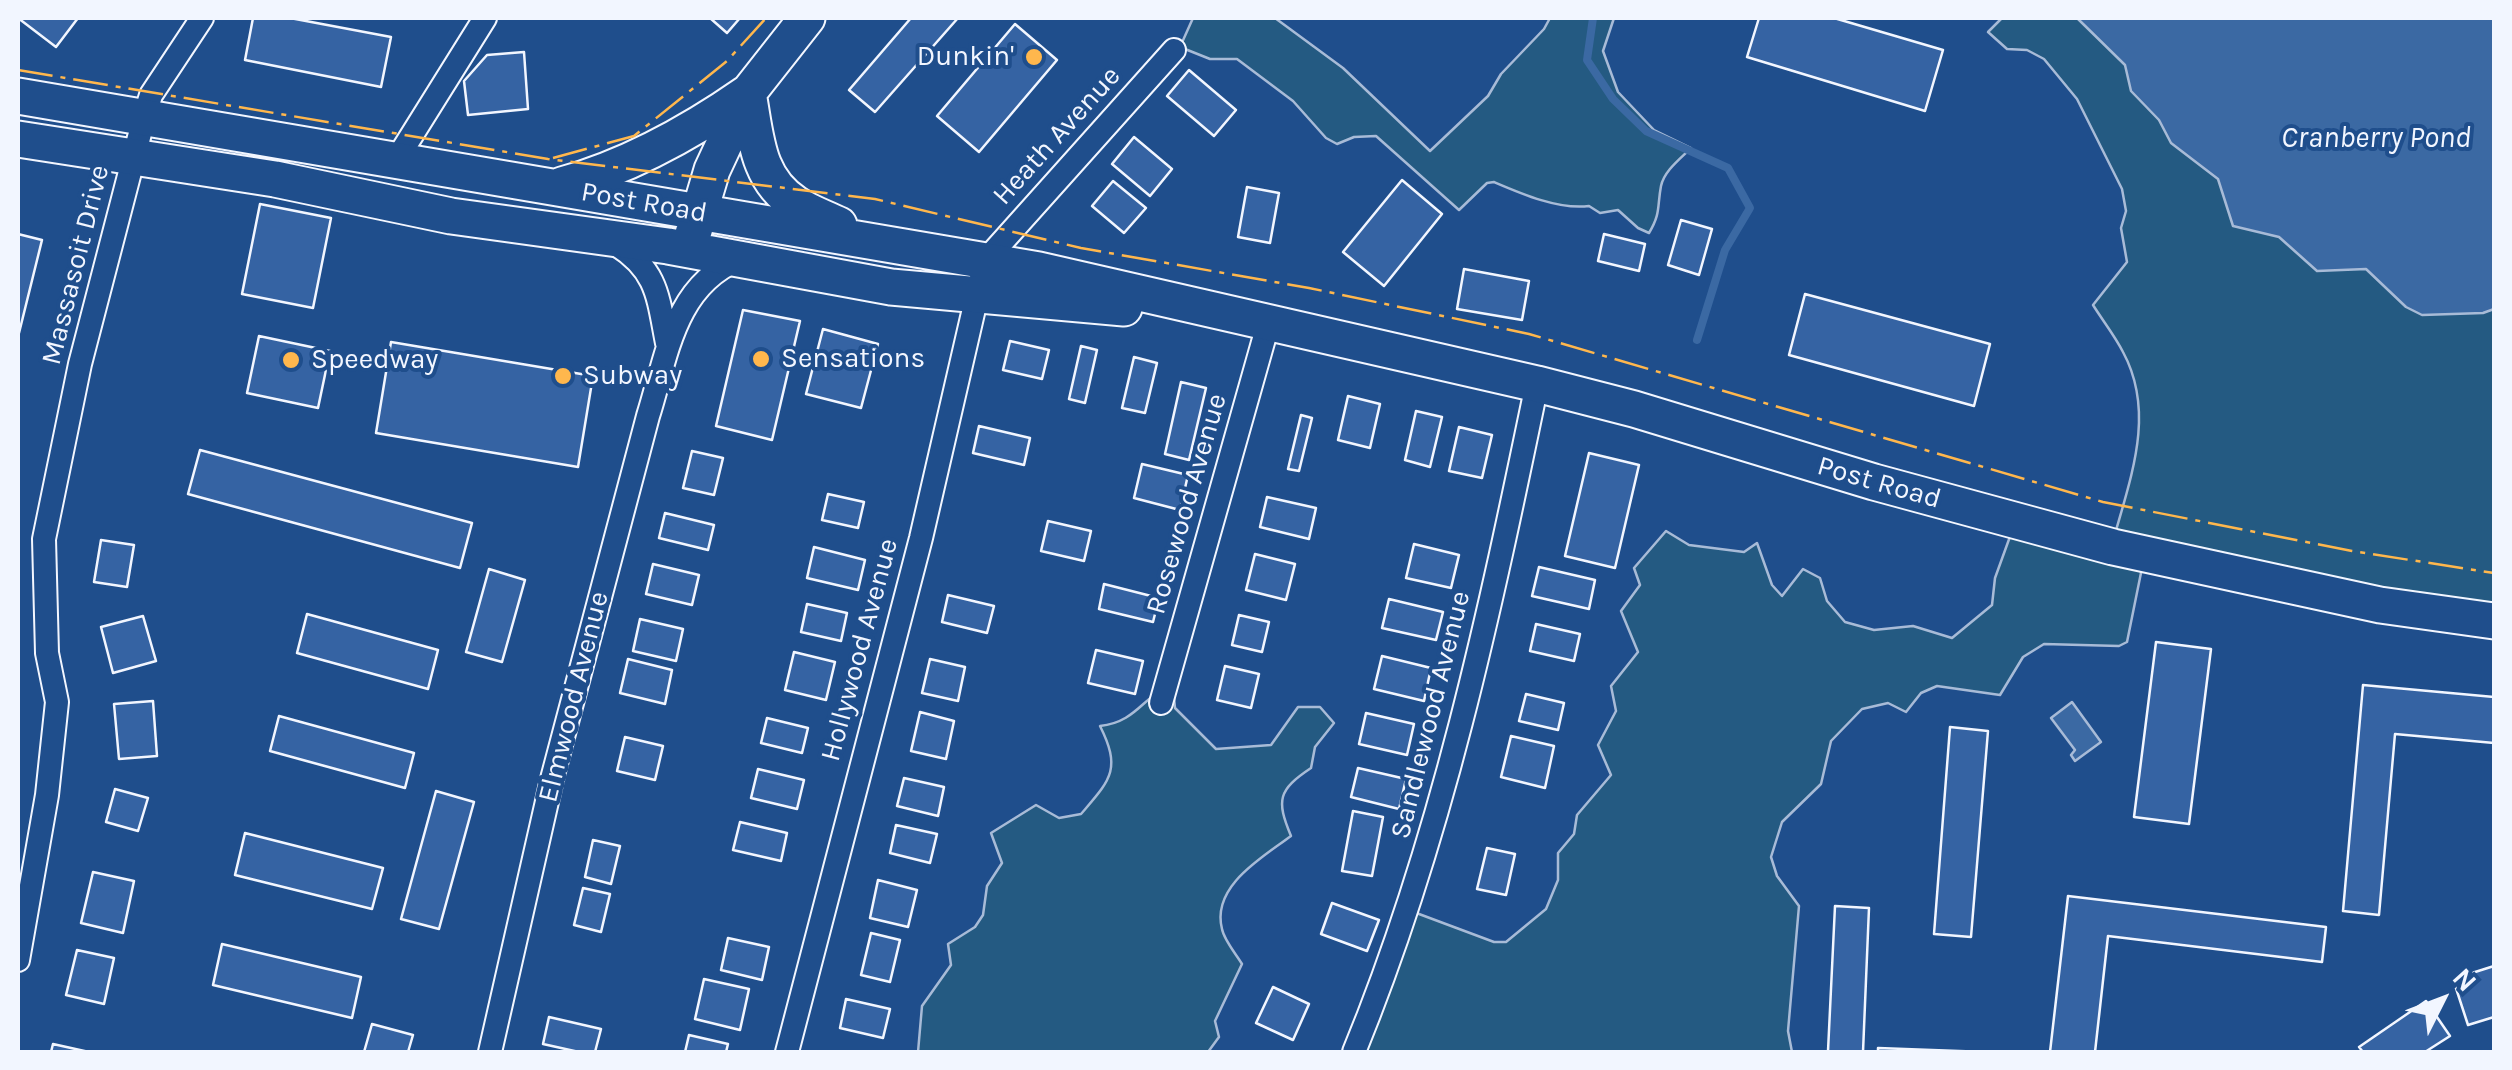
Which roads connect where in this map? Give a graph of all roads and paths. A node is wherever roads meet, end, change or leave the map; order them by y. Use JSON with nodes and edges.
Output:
{"nodes":[{"id":1,"x":202,"y":18,"type":"edge"},
{"id":2,"x":485,"y":18,"type":"edge"},
{"id":3,"x":807,"y":18,"type":"edge"},
{"id":4,"x":1174,"y":50,"type":"dead end"},
{"id":5,"x":748,"y":93,"type":"junction"},
{"id":6,"x":18,"y":96,"type":"edge"},
{"id":7,"x":144,"y":118,"type":"junction"},
{"id":8,"x":18,"y":139,"type":"edge"},
{"id":9,"x":134,"y":158,"type":"junction"},
{"id":10,"x":395,"y":162,"type":"junction"},
{"id":11,"x":553,"y":188,"type":"junction"},
{"id":12,"x":699,"y":212,"type":"junction"},
{"id":13,"x":606,"y":237,"type":"junction"},
{"id":14,"x":875,"y":243,"type":"junction"},
{"id":15,"x":690,"y":250,"type":"junction"},
{"id":16,"x":740,"y":259,"type":"junction"},
{"id":17,"x":981,"y":278,"type":"junction"},
{"id":18,"x":1269,"y":321,"type":"junction"},
{"id":19,"x":667,"y":343,"type":"junction"},
{"id":20,"x":1537,"y":384,"type":"junction"},
{"id":21,"x":2494,"y":620,"type":"edge"},
{"id":22,"x":1161,"y":703,"type":"dead end"},
{"id":23,"x":18,"y":960,"type":"edge"},
{"id":24,"x":490,"y":1052,"type":"edge"},
{"id":25,"x":787,"y":1052,"type":"edge"},
{"id":26,"x":1354,"y":1052,"type":"edge"}],
"edges":[{"from":1,"to":7,"type":"street","name":"Massasoit Drive"},
{"from":2,"to":10,"type":"street"},
{"from":3,"to":5,"type":"main road"},
{"from":4,"to":17,"type":"street","name":"Heath Avenue"},
{"from":5,"to":11,"type":"main road"},
{"from":5,"to":12,"type":"main road"},
{"from":5,"to":14,"type":"main road"},
{"from":6,"to":7,"type":"main road","name":"Post Road"},
{"from":7,"to":9,"type":"street","name":"Massasoit Drive"},
{"from":7,"to":10,"type":"main road","name":"Post Road"},
{"from":8,"to":9,"type":"main road","name":"Post Road"},
{"from":9,"to":13,"type":"main road","name":"Post Road"},
{"from":9,"to":23,"type":"street","name":"Massasoit Drive"},
{"from":10,"to":11,"type":"main road","name":"Post Road"},
{"from":11,"to":12,"type":"main road","name":"Post Road"},
{"from":12,"to":14,"type":"main road","name":"Post Road"},
{"from":12,"to":15,"type":"main road"},
{"from":13,"to":15,"type":"main road","name":"Post Road"},
{"from":13,"to":19,"type":"street","name":"Elmwood Avenue"},
{"from":14,"to":17,"type":"main road","name":"Post Road"},
{"from":15,"to":16,"type":"main road","name":"Post Road"},
{"from":16,"to":17,"type":"main road","name":"Post Road"},
{"from":16,"to":19,"type":"street","name":"Elmwood Avenue"},
{"from":17,"to":18,"type":"main road","name":"Post Road"},
{"from":17,"to":25,"type":"street","name":"Hollywood Avenue"},
{"from":18,"to":20,"type":"main road","name":"Post Road"},
{"from":18,"to":22,"type":"street","name":"Rosewood Avenue"},
{"from":19,"to":24,"type":"street","name":"Elmwood Avenue"},
{"from":20,"to":21,"type":"main road","name":"Post Road"},
{"from":20,"to":26,"type":"street","name":"Sandlewood Avenue"}]}
